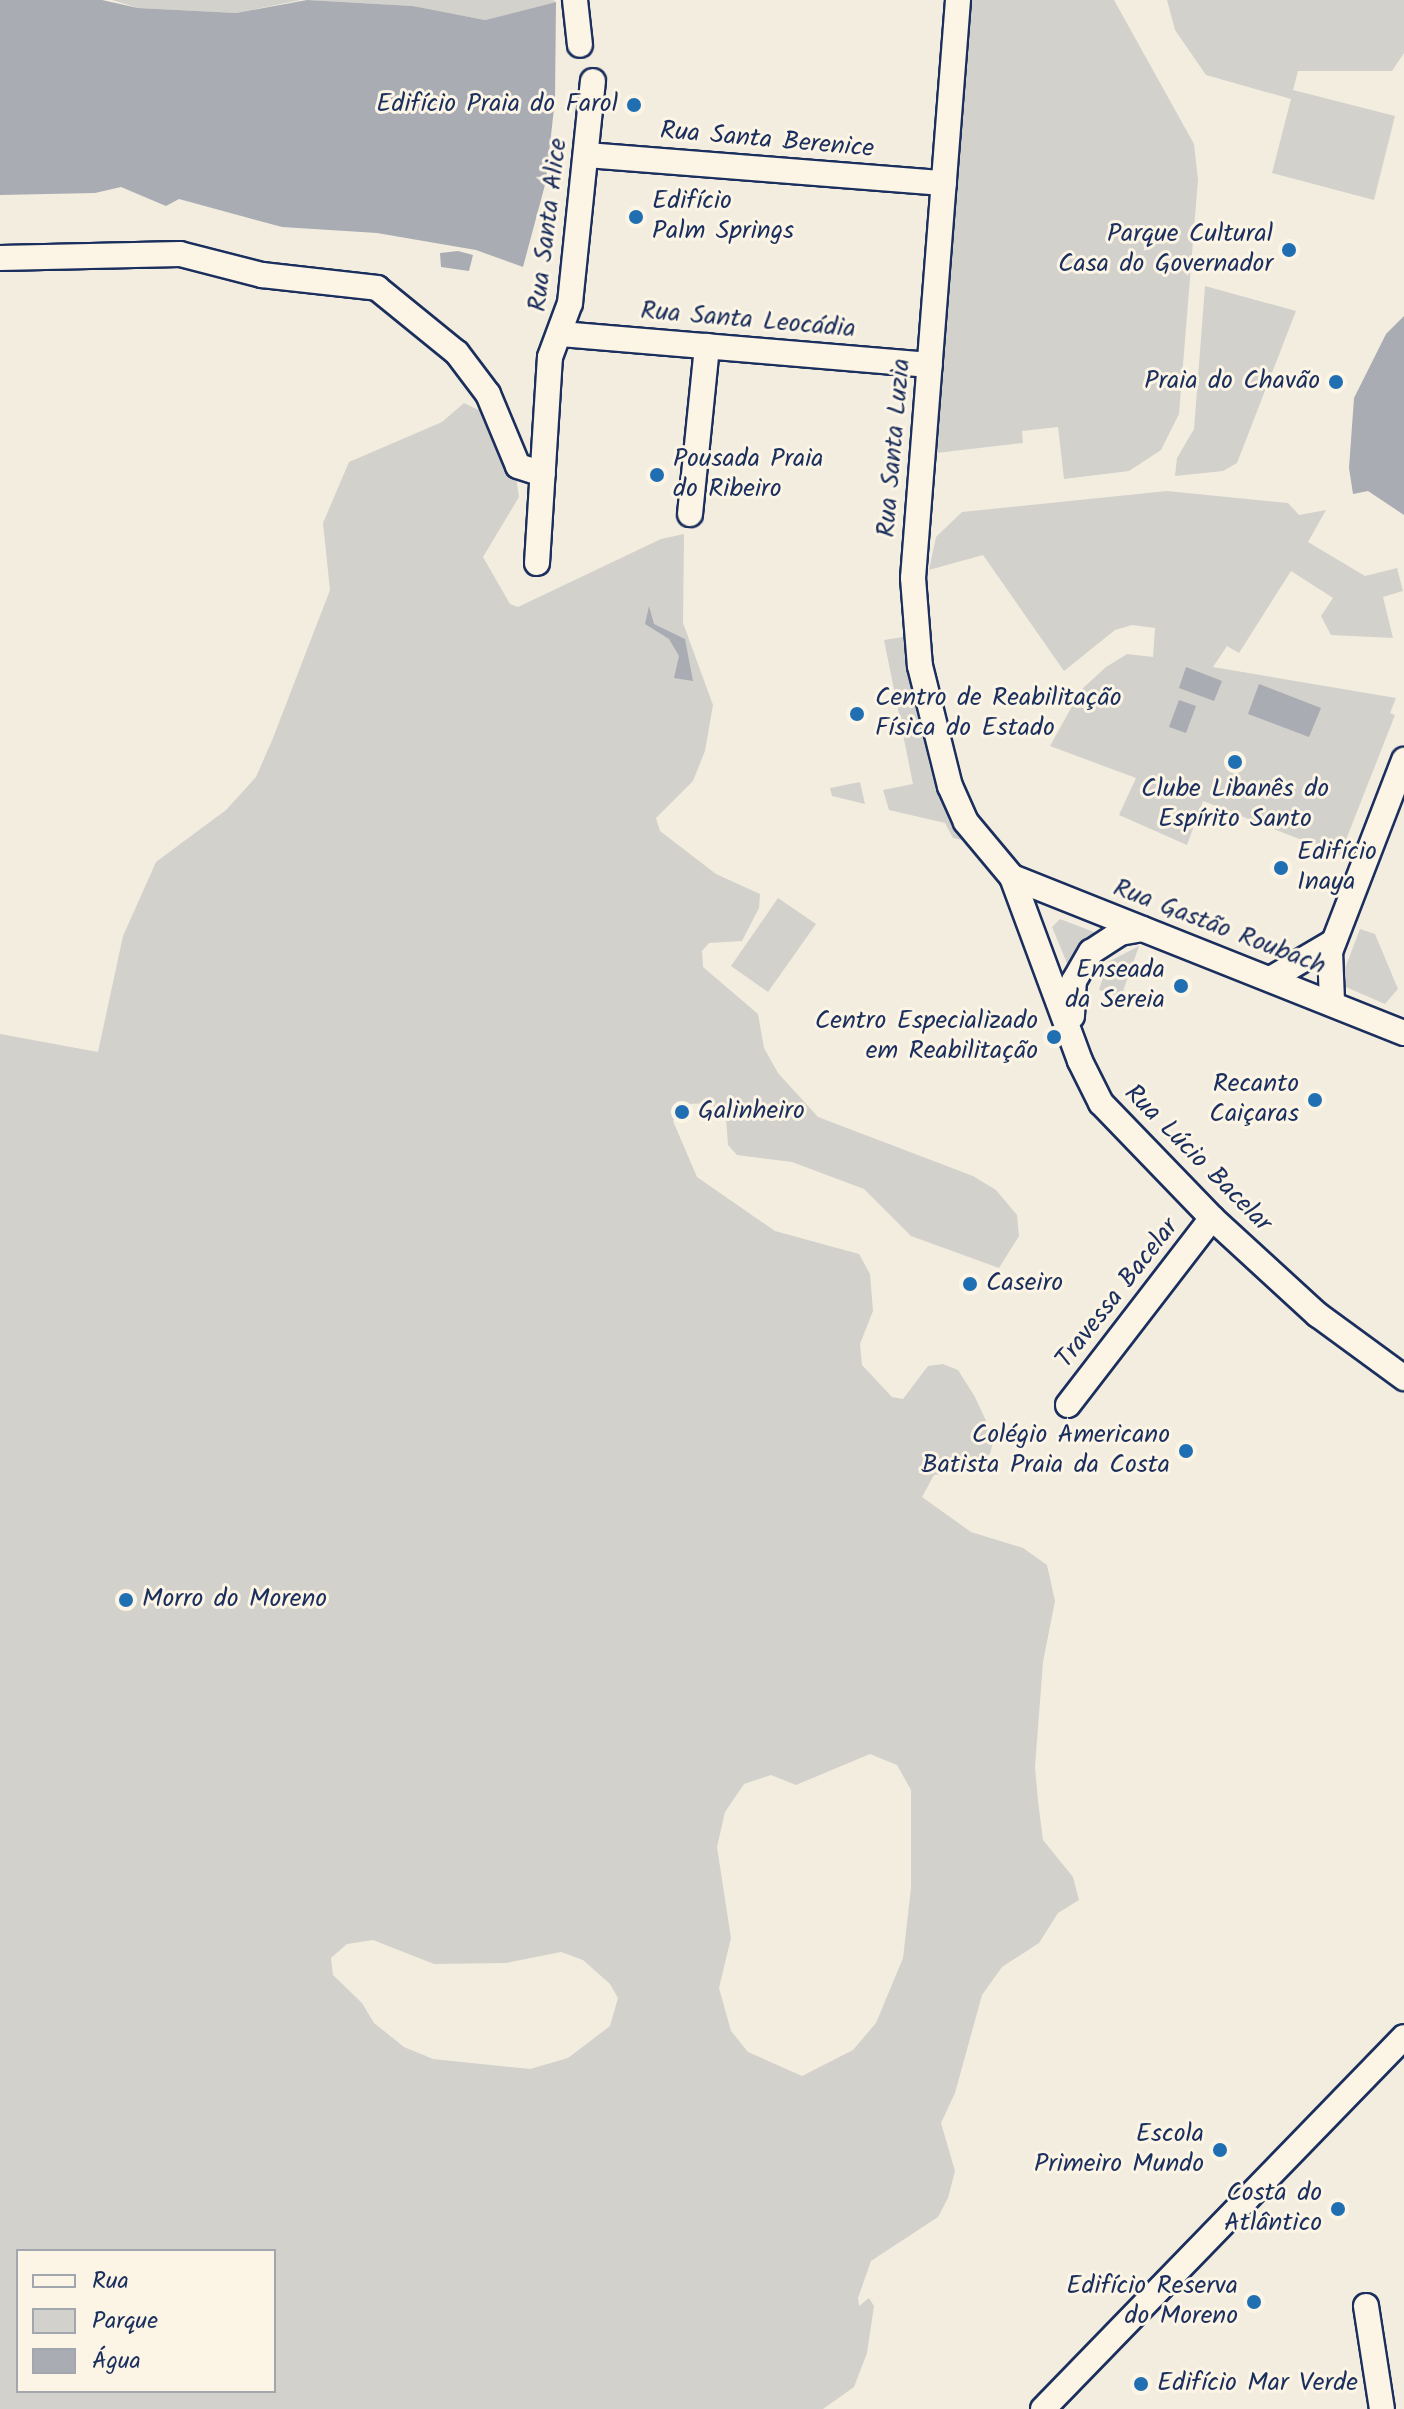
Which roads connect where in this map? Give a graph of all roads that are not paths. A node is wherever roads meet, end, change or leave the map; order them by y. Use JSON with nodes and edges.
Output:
{"nodes":[{"id":1,"x":575,"y":0,"type":"edge"},
{"id":2,"x":958,"y":0,"type":"edge"},
{"id":3,"x":580,"y":45,"type":"dead end"},
{"id":4,"x":593,"y":81,"type":"dead end"},
{"id":5,"x":586,"y":155,"type":"junction"},
{"id":6,"x":944,"y":183,"type":"junction"},
{"id":7,"x":0,"y":258,"type":"edge"},
{"id":8,"x":561,"y":334,"type":"junction"},
{"id":9,"x":707,"y":346,"type":"junction"},
{"id":10,"x":930,"y":365,"type":"junction"},
{"id":11,"x":543,"y":474,"type":"junction"},
{"id":12,"x":690,"y":514,"type":"dead end"},
{"id":13,"x":537,"y":563,"type":"dead end"},
{"id":14,"x":1404,"y":760,"type":"edge"},
{"id":15,"x":1012,"y":877,"type":"junction"},
{"id":16,"x":1143,"y":929,"type":"junction"},
{"id":17,"x":1333,"y":942,"type":"junction"},
{"id":18,"x":1272,"y":978,"type":"junction"},
{"id":19,"x":1332,"y":1001,"type":"junction"},
{"id":20,"x":1404,"y":1033,"type":"edge"},
{"id":21,"x":1075,"y":1043,"type":"junction"},
{"id":22,"x":1212,"y":1218,"type":"junction"},
{"id":23,"x":1404,"y":1378,"type":"edge"},
{"id":24,"x":1068,"y":1405,"type":"dead end"},
{"id":25,"x":1404,"y":2037,"type":"edge"},
{"id":26,"x":1366,"y":2306,"type":"dead end"},
{"id":27,"x":1043,"y":2409,"type":"edge"},
{"id":28,"x":1382,"y":2409,"type":"edge"}],
"edges":[{"from":1,"to":3,"type":"street"},
{"from":2,"to":6,"type":"street","name":"Rua Santa Luzia"},
{"from":4,"to":5,"type":"street","name":"Rua Santa Alice"},
{"from":5,"to":6,"type":"street","name":"Rua Santa Berenice"},
{"from":5,"to":8,"type":"street","name":"Rua Santa Alice"},
{"from":6,"to":10,"type":"street","name":"Rua Santa Luzia"},
{"from":7,"to":11,"type":"street"},
{"from":8,"to":9,"type":"street","name":"Rua Santa Leocádia"},
{"from":8,"to":11,"type":"street","name":"Rua Santa Alice"},
{"from":9,"to":10,"type":"street","name":"Rua Santa Leocádia"},
{"from":9,"to":12,"type":"street"},
{"from":10,"to":15,"type":"street","name":"Rua Santa Luzia"},
{"from":11,"to":13,"type":"street","name":"Rua Santa Alice"},
{"from":14,"to":17,"type":"street"},
{"from":15,"to":16,"type":"street","name":"Rua Gastão Roubach"},
{"from":15,"to":21,"type":"street","name":"Rua Lúcio Bacelar"},
{"from":16,"to":18,"type":"street","name":"Rua Gastão Roubach"},
{"from":16,"to":21,"type":"street"},
{"from":17,"to":18,"type":"street"},
{"from":17,"to":19,"type":"street"},
{"from":18,"to":19,"type":"street","name":"Rua Gastão Roubach"},
{"from":19,"to":20,"type":"street","name":"Rua Gastão Roubach"},
{"from":21,"to":22,"type":"street","name":"Rua Lúcio Bacelar"},
{"from":22,"to":23,"type":"street","name":"Rua Lúcio Bacelar"},
{"from":22,"to":24,"type":"street","name":"Travessa Bacelar"},
{"from":25,"to":27,"type":"street"},
{"from":26,"to":28,"type":"street"}]}
